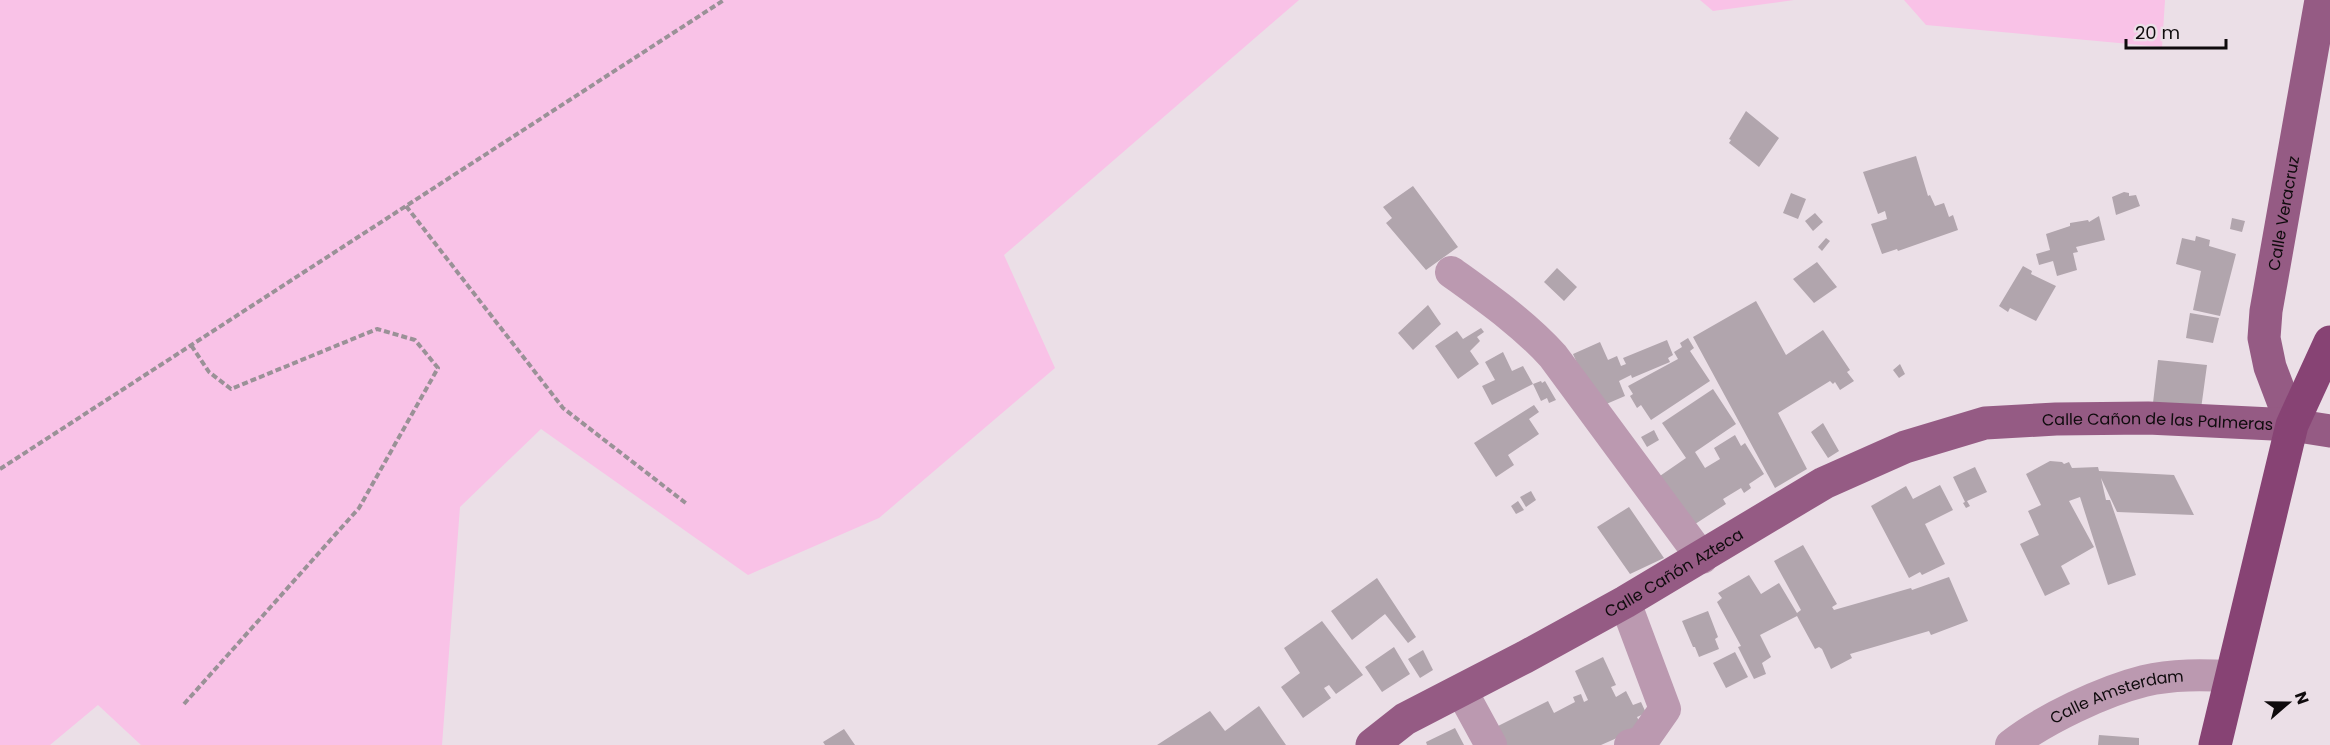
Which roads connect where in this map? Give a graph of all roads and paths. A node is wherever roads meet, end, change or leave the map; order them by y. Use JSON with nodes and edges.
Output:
{"nodes":[{"id":1,"x":724,"y":0,"type":"edge"},
{"id":2,"x":2321,"y":0,"type":"edge"},
{"id":3,"x":406,"y":206,"type":"junction"},
{"id":4,"x":1451,"y":272,"type":"dead end"},
{"id":5,"x":2330,"y":342,"type":"edge"},
{"id":6,"x":191,"y":345,"type":"junction"},
{"id":7,"x":1985,"y":423,"type":"joint"},
{"id":8,"x":2292,"y":425,"type":"junction"},
{"id":9,"x":2330,"y":430,"type":"edge"},
{"id":10,"x":0,"y":469,"type":"edge"},
{"id":11,"x":687,"y":504,"type":"dead end"},
{"id":12,"x":1702,"y":558,"type":"junction"},
{"id":13,"x":1625,"y":602,"type":"junction"},
{"id":14,"x":2232,"y":676,"type":"junction"},
{"id":15,"x":1461,"y":690,"type":"junction"},
{"id":16,"x":184,"y":704,"type":"dead end"},
{"id":17,"x":1372,"y":745,"type":"edge"},
{"id":18,"x":1491,"y":745,"type":"edge"},
{"id":19,"x":1630,"y":745,"type":"edge"},
{"id":20,"x":2011,"y":745,"type":"edge"},
{"id":21,"x":2215,"y":745,"type":"edge"}],
"edges":[{"from":1,"to":3,"type":"path"},
{"from":2,"to":8,"type":"main road","name":"Calle Veracruz"},
{"from":3,"to":6,"type":"path"},
{"from":3,"to":11,"type":"path"},
{"from":4,"to":12,"type":"street"},
{"from":5,"to":8,"type":"highway"},
{"from":6,"to":10,"type":"path"},
{"from":6,"to":16,"type":"path"},
{"from":7,"to":8,"type":"main road","name":"Calle Cañon de las Palmeras"},
{"from":7,"to":12,"type":"main road","name":"Calle Cañón Azteca"},
{"from":8,"to":9,"type":"main road","name":"Calle Cañon de las Palmeras"},
{"from":8,"to":14,"type":"highway"},
{"from":12,"to":13,"type":"main road","name":"Calle Cañón Azteca"},
{"from":13,"to":15,"type":"main road","name":"Calle Cañón Azteca"},
{"from":13,"to":19,"type":"street"},
{"from":14,"to":20,"type":"street","name":"Calle Amsterdam"},
{"from":14,"to":21,"type":"highway"},
{"from":15,"to":17,"type":"main road","name":"Calle Cañón Azteca"},
{"from":15,"to":18,"type":"street"}]}
